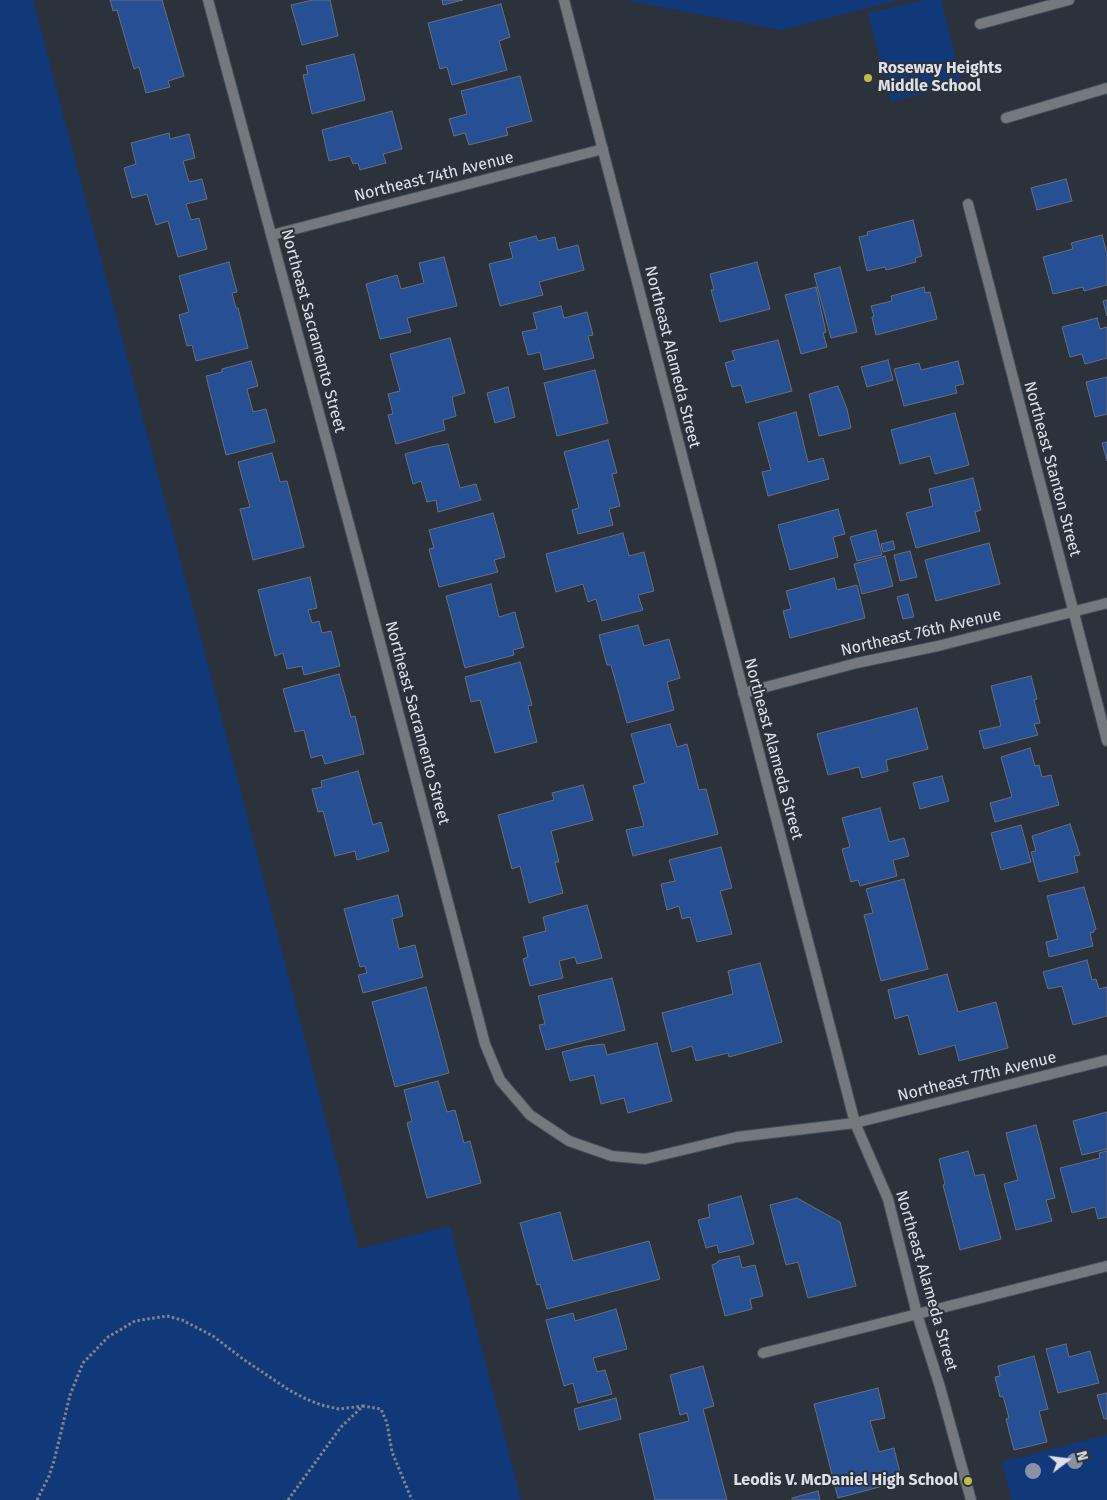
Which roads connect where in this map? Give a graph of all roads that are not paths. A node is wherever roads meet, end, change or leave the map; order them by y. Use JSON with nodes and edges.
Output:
{"nodes":[{"id":1,"x":208,"y":0,"type":"edge"},
{"id":2,"x":564,"y":0,"type":"edge"},
{"id":3,"x":1069,"y":0,"type":"edge"},
{"id":4,"x":980,"y":24,"type":"dead end"},
{"id":5,"x":1107,"y":88,"type":"edge"},
{"id":6,"x":1006,"y":118,"type":"dead end"},
{"id":7,"x":603,"y":149,"type":"junction"},
{"id":8,"x":968,"y":204,"type":"dead end"},
{"id":9,"x":272,"y":235,"type":"junction"},
{"id":10,"x":1107,"y":603,"type":"edge"},
{"id":11,"x":1074,"y":612,"type":"junction"},
{"id":12,"x":742,"y":693,"type":"junction"},
{"id":13,"x":1107,"y":741,"type":"edge"},
{"id":14,"x":1107,"y":1060,"type":"edge"},
{"id":15,"x":855,"y":1122,"type":"junction"},
{"id":16,"x":1107,"y":1266,"type":"edge"},
{"id":17,"x":917,"y":1314,"type":"junction"},
{"id":18,"x":763,"y":1353,"type":"dead end"},
{"id":19,"x":971,"y":1500,"type":"edge"}],
"edges":[{"from":1,"to":9,"type":"street","name":"Northeast Sacramento Street"},
{"from":2,"to":7,"type":"street","name":"Northeast Alameda Street"},
{"from":3,"to":4,"type":"street"},
{"from":5,"to":6,"type":"street"},
{"from":7,"to":9,"type":"street","name":"Northeast 74th Avenue"},
{"from":7,"to":12,"type":"street","name":"Northeast Alameda Street"},
{"from":8,"to":11,"type":"street","name":"Northeast Stanton Street"},
{"from":9,"to":15,"type":"street","name":"Northeast Sacramento Street"},
{"from":10,"to":11,"type":"street","name":"Northeast 76th Avenue"},
{"from":11,"to":12,"type":"street","name":"Northeast 76th Avenue"},
{"from":11,"to":13,"type":"street","name":"Northeast Stanton Street"},
{"from":12,"to":15,"type":"street","name":"Northeast Alameda Street"},
{"from":14,"to":15,"type":"street","name":"Northeast 77th Avenue"},
{"from":15,"to":17,"type":"street","name":"Northeast Alameda Street"},
{"from":16,"to":17,"type":"street"},
{"from":17,"to":18,"type":"street"},
{"from":17,"to":19,"type":"street","name":"Northeast Alameda Street"}]}
